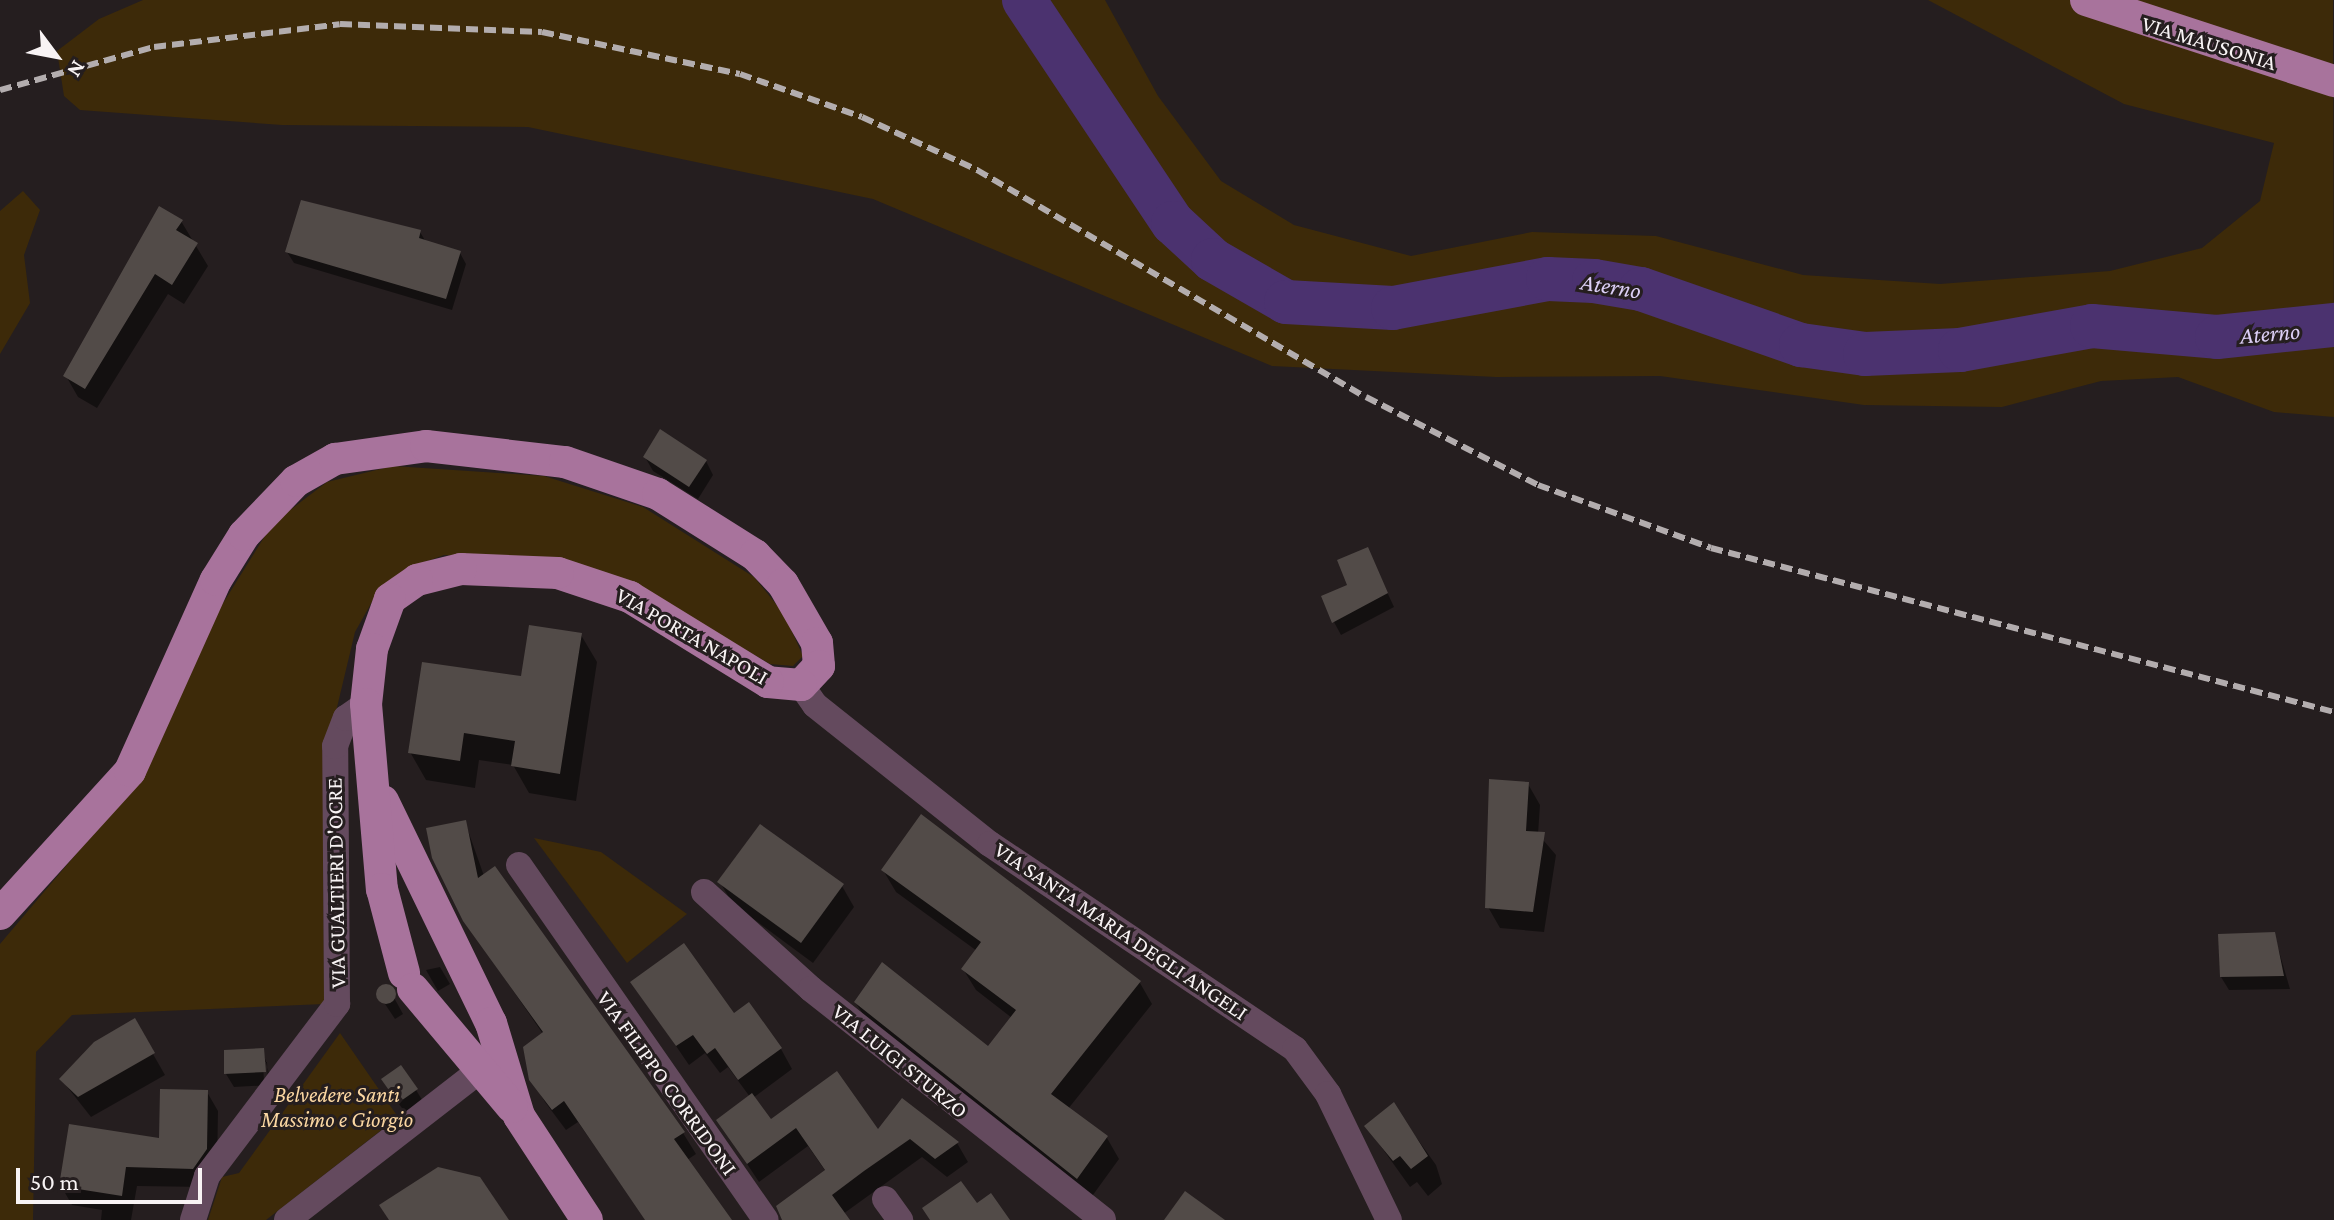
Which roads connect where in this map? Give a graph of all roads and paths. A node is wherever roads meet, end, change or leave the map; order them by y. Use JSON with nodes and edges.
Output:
{"nodes":[{"id":1,"x":2086,"y":0,"type":"edge"},
{"id":2,"x":2334,"y":81,"type":"edge"},
{"id":3,"x":801,"y":685,"type":"junction"},
{"id":4,"x":366,"y":704,"type":"junction"},
{"id":5,"x":370,"y":756,"type":"junction"},
{"id":6,"x":519,"y":865,"type":"dead end"},
{"id":7,"x":704,"y":892,"type":"dead end"},
{"id":8,"x":0,"y":914,"type":"edge"},
{"id":9,"x":489,"y":1064,"type":"junction"},
{"id":10,"x":885,"y":1199,"type":"dead end"},
{"id":11,"x":193,"y":1220,"type":"edge"},
{"id":12,"x":287,"y":1220,"type":"edge"},
{"id":13,"x":587,"y":1220,"type":"edge"},
{"id":14,"x":766,"y":1220,"type":"edge"},
{"id":15,"x":900,"y":1220,"type":"edge"},
{"id":16,"x":1103,"y":1220,"type":"edge"},
{"id":17,"x":1389,"y":1220,"type":"edge"}],
"edges":[{"from":1,"to":2,"type":"main road","name":"VIA MAUSONIA"},
{"from":3,"to":4,"type":"main road","name":"VIA PORTA NAPOLI"},
{"from":3,"to":8,"type":"main road","name":"VIA PORTA NAPOLI"},
{"from":3,"to":17,"type":"street","name":"VIA SANTA MARIA DEGLI ANGELI"},
{"from":4,"to":5,"type":"main road","name":"VIA PORTA NAPOLI"},
{"from":4,"to":11,"type":"street","name":"VIA GUALTIERI D'OCRE"},
{"from":5,"to":9,"type":"main road","name":"VIA PORTA NAPOLI"},
{"from":5,"to":9,"type":"main road","name":"VIA PORTA NAPOLI"},
{"from":6,"to":14,"type":"street","name":"VIA FILIPPO CORRIDONI"},
{"from":7,"to":16,"type":"street","name":"VIA LUIGI STURZO"},
{"from":9,"to":12,"type":"street"},
{"from":9,"to":13,"type":"main road"},
{"from":10,"to":15,"type":"street"}]}
